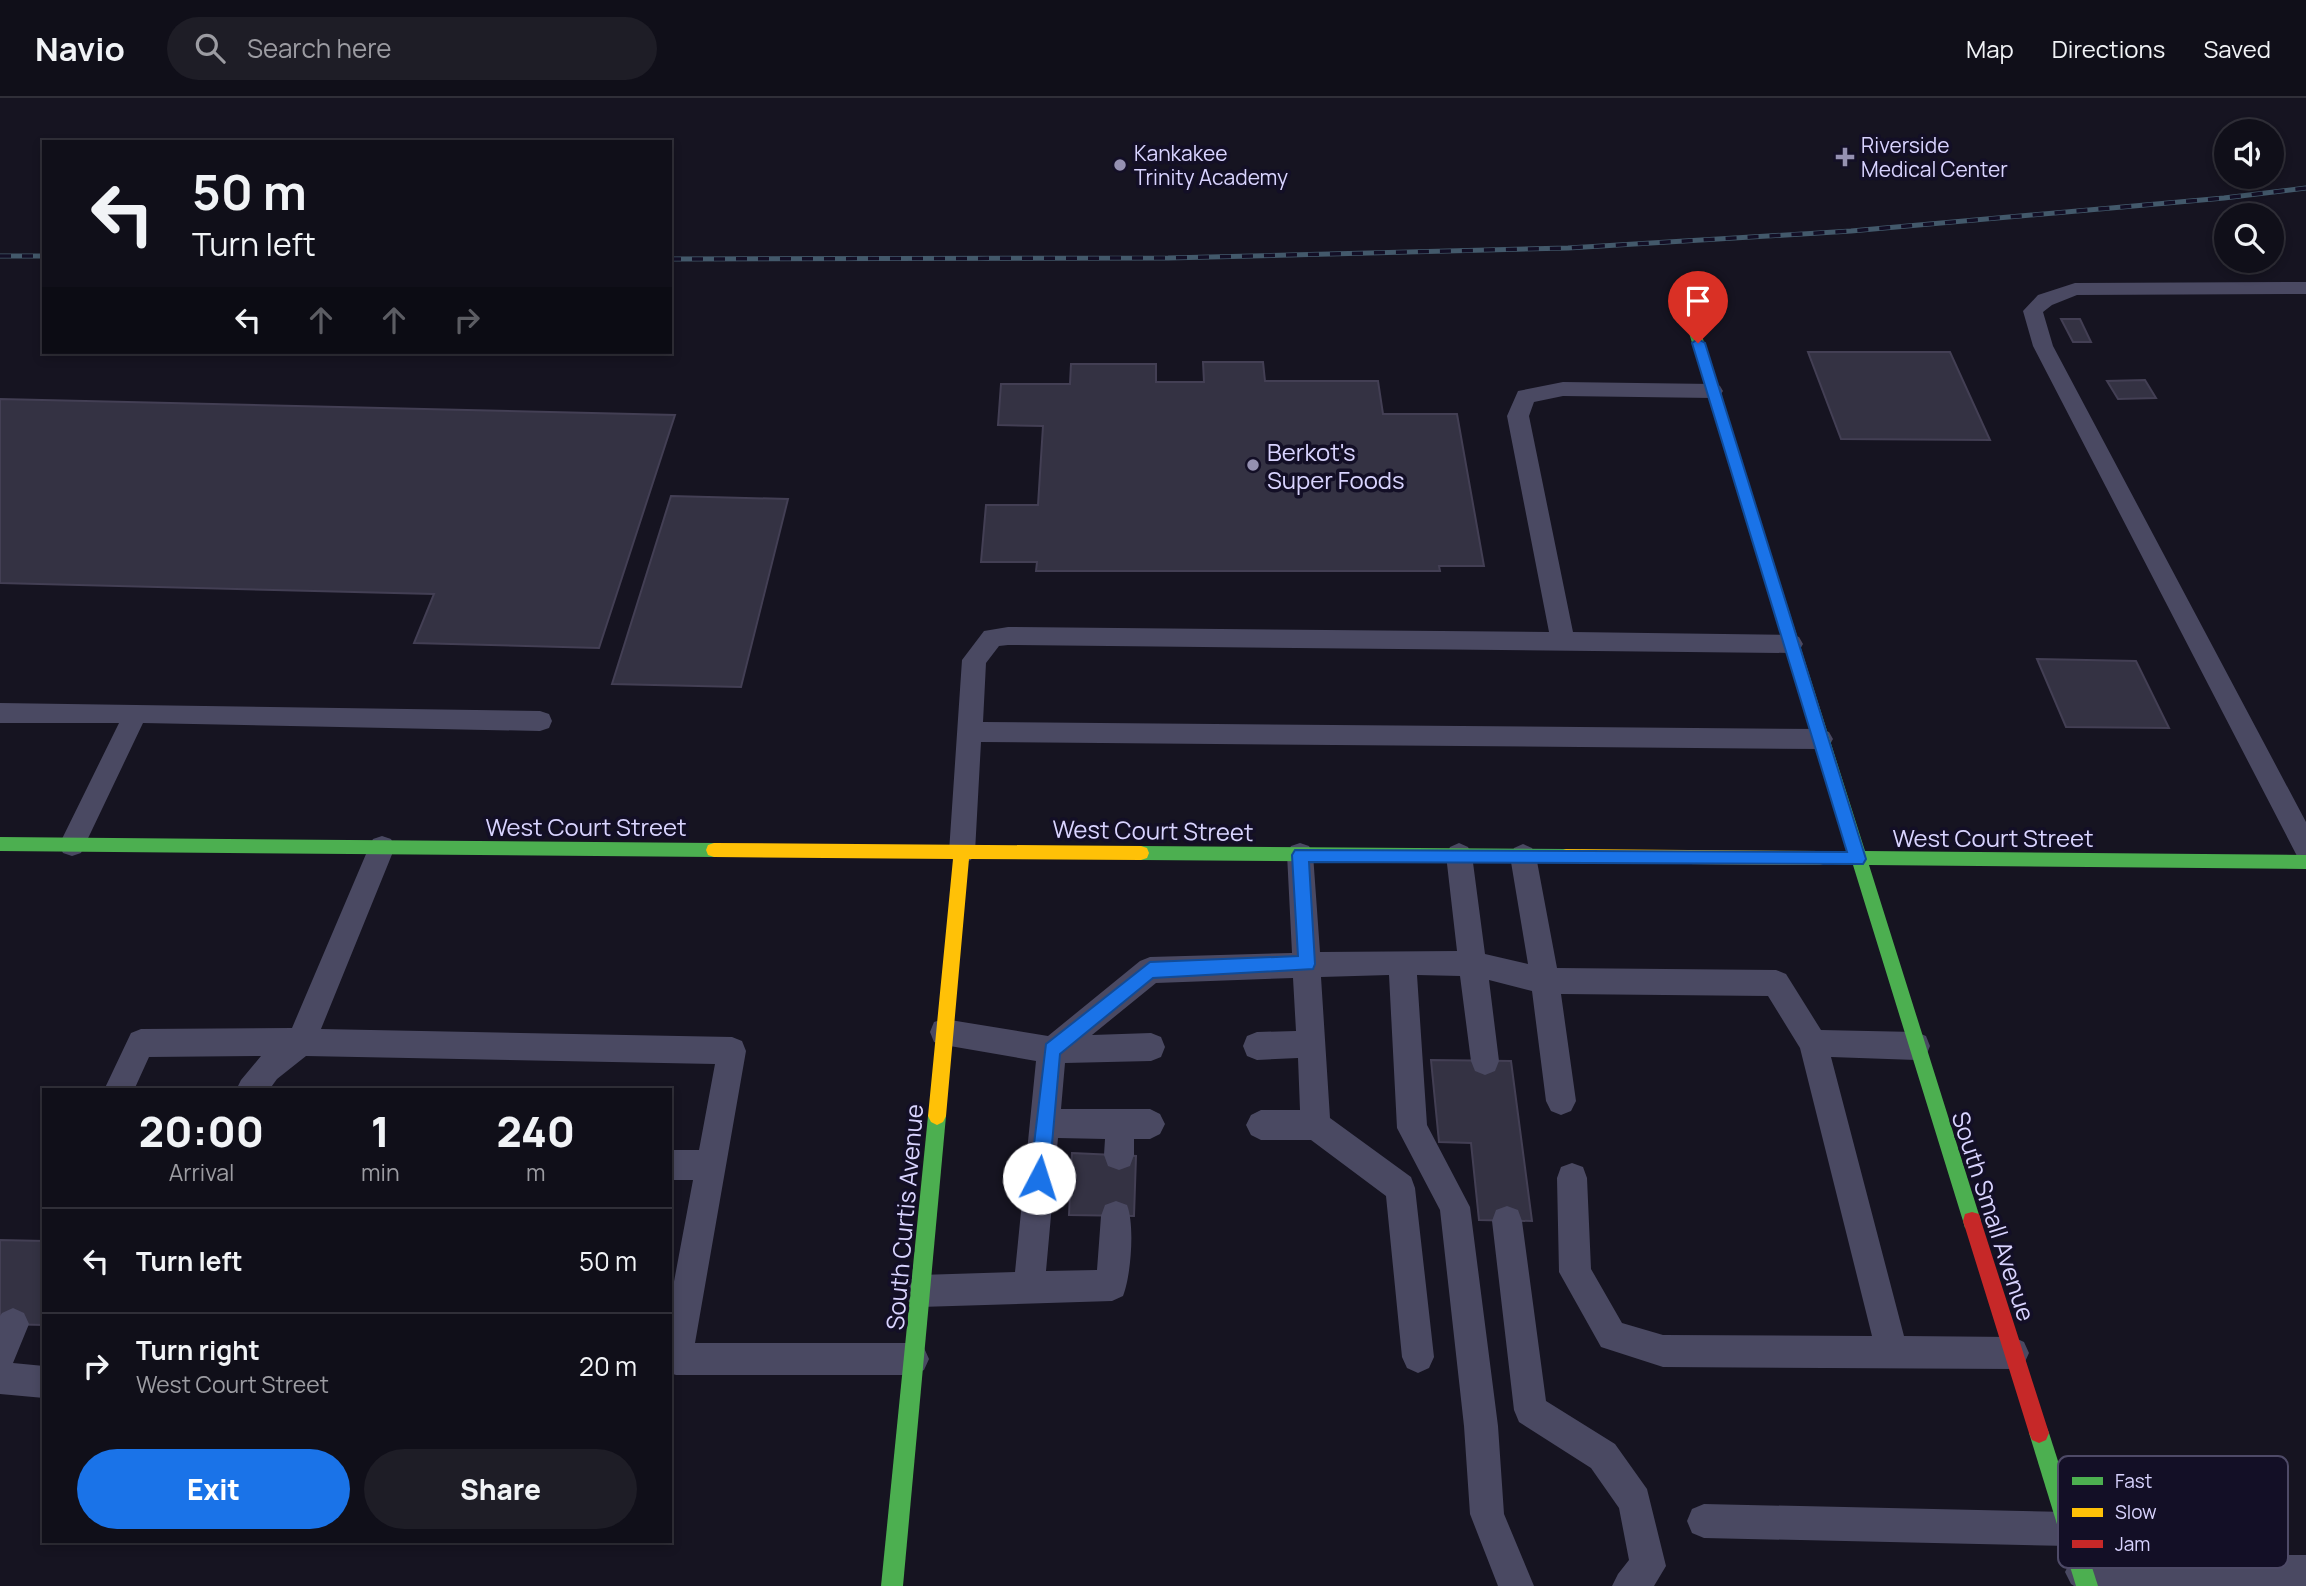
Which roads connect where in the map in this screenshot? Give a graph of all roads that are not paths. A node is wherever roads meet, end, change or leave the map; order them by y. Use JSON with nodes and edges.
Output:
{"nodes":[{"id":1,"x":2306,"y":288,"type":"edge"},
{"id":2,"x":1691,"y":320,"type":"dead end"},
{"id":3,"x":1713,"y":391,"type":"junction"},
{"id":4,"x":1563,"y":642,"type":"junction"},
{"id":5,"x":1791,"y":645,"type":"junction"},
{"id":6,"x":0,"y":713,"type":"edge"},
{"id":7,"x":136,"y":713,"type":"junction"},
{"id":8,"x":540,"y":721,"type":"dead end"},
{"id":9,"x":969,"y":732,"type":"junction"},
{"id":10,"x":1820,"y":739,"type":"junction"},
{"id":11,"x":0,"y":844,"type":"edge"},
{"id":12,"x":72,"y":845,"type":"junction"},
{"id":13,"x":382,"y":847,"type":"junction"},
{"id":14,"x":2306,"y":848,"type":"edge"},
{"id":15,"x":962,"y":852,"type":"junction"},
{"id":16,"x":1300,"y":855,"type":"junction"},
{"id":17,"x":1460,"y":855,"type":"junction"},
{"id":18,"x":1523,"y":856,"type":"junction"},
{"id":19,"x":1858,"y":859,"type":"junction"},
{"id":20,"x":2306,"y":862,"type":"edge"},
{"id":21,"x":1402,"y":962,"type":"junction"},
{"id":22,"x":1307,"y":964,"type":"junction"},
{"id":23,"x":1473,"y":964,"type":"junction"},
{"id":24,"x":1545,"y":981,"type":"junction"},
{"id":25,"x":944,"y":1032,"type":"junction"},
{"id":26,"x":301,"y":1042,"type":"junction"},
{"id":27,"x":141,"y":1043,"type":"joint"},
{"id":28,"x":1813,"y":1043,"type":"junction"},
{"id":29,"x":1311,"y":1044,"type":"junction"},
{"id":30,"x":1257,"y":1046,"type":"dead end"},
{"id":31,"x":1916,"y":1046,"type":"junction"},
{"id":32,"x":1151,"y":1047,"type":"dead end"},
{"id":33,"x":1052,"y":1050,"type":"junction"},
{"id":34,"x":1485,"y":1061,"type":"dead end"},
{"id":35,"x":120,"y":1088,"type":"edge"},
{"id":36,"x":253,"y":1088,"type":"edge"},
{"id":37,"x":1561,"y":1101,"type":"dead end"},
{"id":38,"x":1045,"y":1123,"type":"junction"},
{"id":39,"x":1150,"y":1124,"type":"dead end"},
{"id":40,"x":1120,"y":1125,"type":"junction"},
{"id":41,"x":1261,"y":1125,"type":"dead end"},
{"id":42,"x":1316,"y":1125,"type":"junction"},
{"id":43,"x":1119,"y":1155,"type":"dead end"},
{"id":44,"x":672,"y":1165,"type":"edge"},
{"id":45,"x":711,"y":1165,"type":"junction"},
{"id":46,"x":1572,"y":1178,"type":"dead end"},
{"id":47,"x":1116,"y":1216,"type":"dead end"},
{"id":48,"x":1507,"y":1221,"type":"dead end"},
{"id":49,"x":1029,"y":1287,"type":"junction"},
{"id":50,"x":920,"y":1291,"type":"junction"},
{"id":51,"x":13,"y":1324,"type":"dead end"},
{"id":52,"x":1892,"y":1352,"type":"junction"},
{"id":53,"x":2013,"y":1353,"type":"junction"},
{"id":54,"x":0,"y":1354,"type":"edge"},
{"id":55,"x":1418,"y":1357,"type":"dead end"},
{"id":56,"x":913,"y":1359,"type":"junction"},
{"id":57,"x":0,"y":1378,"type":"edge"},
{"id":58,"x":42,"y":1382,"type":"edge"},
{"id":59,"x":2058,"y":1493,"type":"edge"},
{"id":60,"x":1704,"y":1521,"type":"dead end"},
{"id":61,"x":2058,"y":1530,"type":"edge"},
{"id":62,"x":2306,"y":1573,"type":"edge"},
{"id":63,"x":2085,"y":1579,"type":"edge"},
{"id":64,"x":891,"y":1586,"type":"edge"},
{"id":65,"x":1516,"y":1586,"type":"edge"},
{"id":66,"x":1630,"y":1586,"type":"edge"}],
"edges":[{"from":1,"to":14,"type":"lane"},
{"from":2,"to":3,"type":"main road","name":"South Small Avenue"},
{"from":3,"to":4,"type":"lane"},
{"from":3,"to":5,"type":"main road","name":"South Small Avenue"},
{"from":4,"to":5,"type":"lane"},
{"from":4,"to":9,"type":"lane"},
{"from":5,"to":10,"type":"main road","name":"South Small Avenue"},
{"from":6,"to":7,"type":"lane"},
{"from":7,"to":8,"type":"lane"},
{"from":7,"to":12,"type":"lane"},
{"from":9,"to":10,"type":"lane"},
{"from":9,"to":15,"type":"lane"},
{"from":10,"to":19,"type":"main road","name":"South Small Avenue"},
{"from":11,"to":12,"type":"main road","name":"West Court Street"},
{"from":12,"to":13,"type":"main road","name":"West Court Street"},
{"from":13,"to":15,"type":"main road","name":"West Court Street"},
{"from":13,"to":26,"type":"lane"},
{"from":15,"to":16,"type":"main road","name":"West Court Street"},
{"from":15,"to":25,"type":"main road","name":"South Curtis Avenue"},
{"from":16,"to":17,"type":"main road","name":"West Court Street"},
{"from":16,"to":22,"type":"lane"},
{"from":17,"to":18,"type":"main road","name":"West Court Street"},
{"from":17,"to":23,"type":"lane"},
{"from":18,"to":19,"type":"main road","name":"West Court Street"},
{"from":18,"to":24,"type":"lane"},
{"from":19,"to":20,"type":"main road","name":"West Court Street"},
{"from":19,"to":31,"type":"main road","name":"South Small Avenue"},
{"from":21,"to":22,"type":"lane"},
{"from":21,"to":23,"type":"lane"},
{"from":21,"to":65,"type":"lane"},
{"from":22,"to":29,"type":"lane"},
{"from":22,"to":33,"type":"lane"},
{"from":23,"to":24,"type":"lane"},
{"from":23,"to":34,"type":"lane"},
{"from":24,"to":28,"type":"lane"},
{"from":24,"to":37,"type":"lane"},
{"from":25,"to":33,"type":"lane"},
{"from":25,"to":50,"type":"main road","name":"South Curtis Avenue"},
{"from":26,"to":27,"type":"lane"},
{"from":26,"to":36,"type":"lane"},
{"from":26,"to":45,"type":"lane"},
{"from":27,"to":35,"type":"lane"},
{"from":28,"to":31,"type":"lane"},
{"from":28,"to":52,"type":"lane"},
{"from":29,"to":30,"type":"lane"},
{"from":29,"to":42,"type":"lane"},
{"from":31,"to":53,"type":"main road","name":"South Small Avenue"},
{"from":32,"to":33,"type":"lane"},
{"from":33,"to":38,"type":"lane"},
{"from":38,"to":40,"type":"lane"},
{"from":38,"to":49,"type":"lane"},
{"from":39,"to":40,"type":"lane"},
{"from":40,"to":43,"type":"lane"},
{"from":41,"to":42,"type":"lane"},
{"from":42,"to":55,"type":"lane"},
{"from":44,"to":45,"type":"lane"},
{"from":45,"to":56,"type":"lane"},
{"from":46,"to":52,"type":"lane"},
{"from":47,"to":49,"type":"lane"},
{"from":48,"to":66,"type":"lane"},
{"from":49,"to":50,"type":"lane"},
{"from":50,"to":56,"type":"main road","name":"South Curtis Avenue"},
{"from":51,"to":54,"type":"lane"},
{"from":52,"to":53,"type":"lane"},
{"from":53,"to":59,"type":"main road","name":"South Small Avenue"},
{"from":56,"to":64,"type":"main road","name":"South Curtis Avenue"},
{"from":57,"to":58,"type":"lane"},
{"from":60,"to":61,"type":"lane"},
{"from":62,"to":63,"type":"lane"}]}
